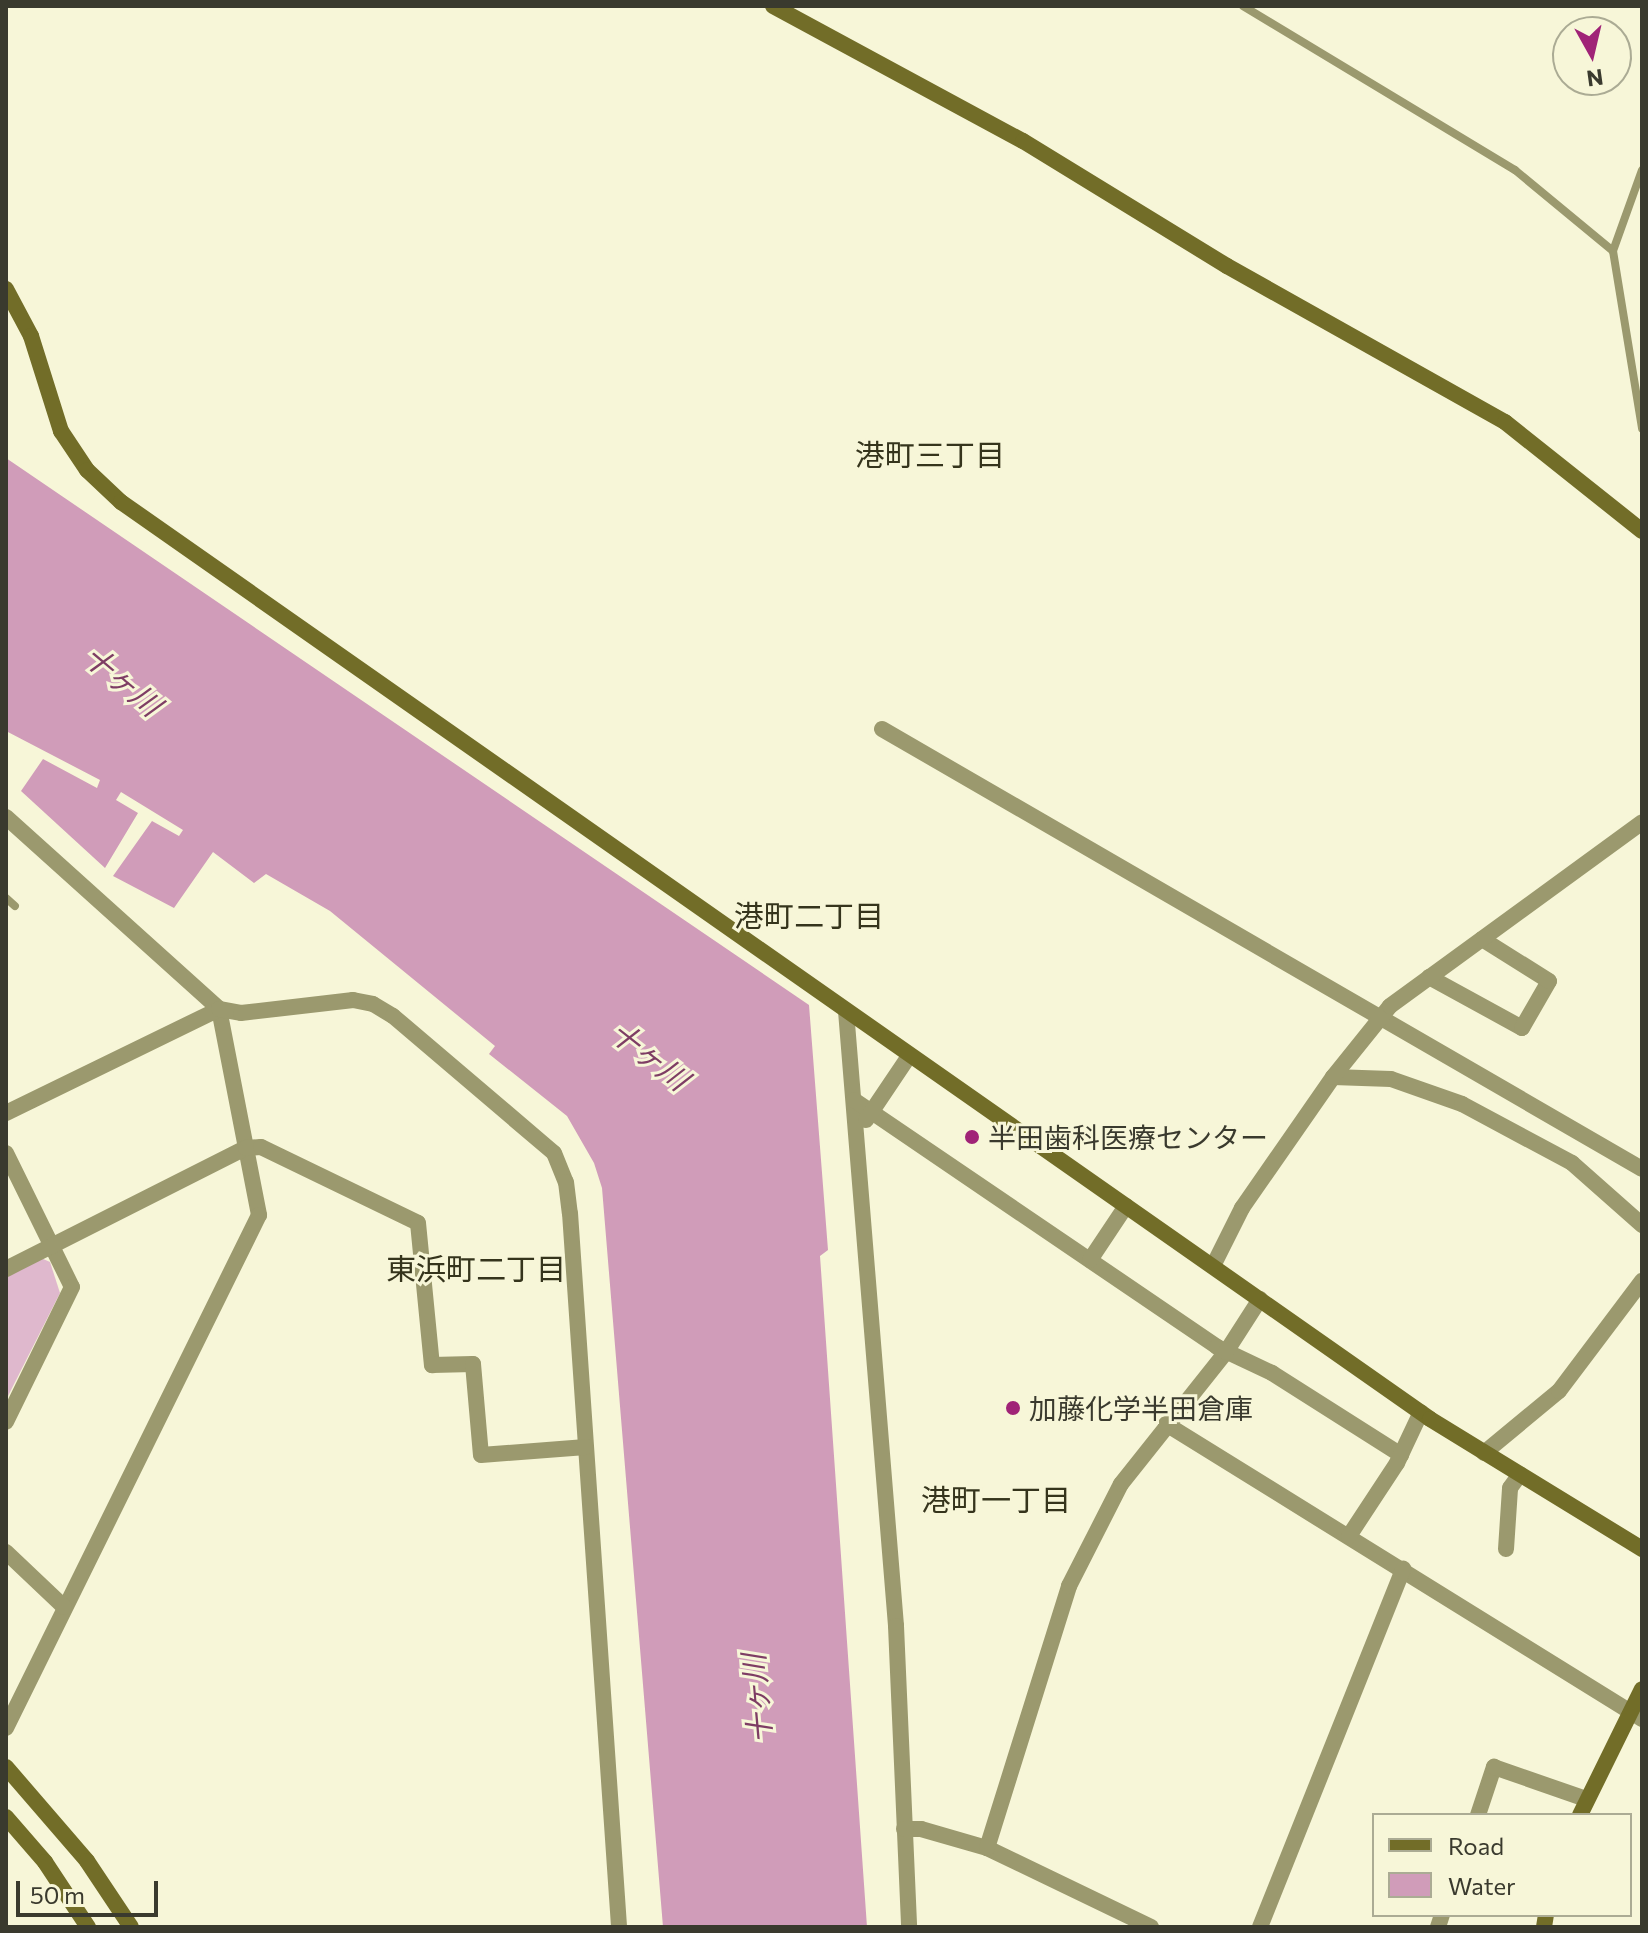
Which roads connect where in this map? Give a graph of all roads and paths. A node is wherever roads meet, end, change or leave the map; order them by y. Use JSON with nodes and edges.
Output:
{"nodes":[{"id":1,"x":773,"y":6,"type":"edge"},
{"id":2,"x":1243,"y":6,"type":"edge"},
{"id":3,"x":1642,"y":170,"type":"edge"},
{"id":4,"x":1613,"y":251,"type":"junction"},
{"id":5,"x":6,"y":289,"type":"edge"},
{"id":6,"x":1642,"y":429,"type":"edge"},
{"id":7,"x":1642,"y":531,"type":"edge"},
{"id":8,"x":882,"y":729,"type":"dead end"},
{"id":9,"x":6,"y":817,"type":"edge"},
{"id":10,"x":1642,"y":822,"type":"edge"},
{"id":11,"x":6,"y":898,"type":"edge"},
{"id":12,"x":15,"y":906,"type":"dead end"},
{"id":13,"x":1482,"y":939,"type":"junction"},
{"id":14,"x":1429,"y":977,"type":"junction"},
{"id":15,"x":219,"y":1009,"type":"junction"},
{"id":16,"x":846,"y":1011,"type":"junction"},
{"id":17,"x":1378,"y":1019,"type":"junction"},
{"id":18,"x":909,"y":1056,"type":"junction"},
{"id":19,"x":1333,"y":1077,"type":"junction"},
{"id":20,"x":854,"y":1100,"type":"junction"},
{"id":21,"x":869,"y":1111,"type":"junction"},
{"id":22,"x":6,"y":1113,"type":"edge"},
{"id":23,"x":246,"y":1148,"type":"junction"},
{"id":24,"x":6,"y":1153,"type":"edge"},
{"id":25,"x":858,"y":1155,"type":"junction"},
{"id":26,"x":1642,"y":1169,"type":"edge"},
{"id":27,"x":1126,"y":1206,"type":"junction"},
{"id":28,"x":1642,"y":1225,"type":"edge"},
{"id":29,"x":52,"y":1246,"type":"junction"},
{"id":30,"x":1090,"y":1260,"type":"junction"},
{"id":31,"x":1213,"y":1266,"type":"junction"},
{"id":32,"x":6,"y":1269,"type":"edge"},
{"id":33,"x":1642,"y":1281,"type":"edge"},
{"id":34,"x":1260,"y":1299,"type":"junction"},
{"id":35,"x":1226,"y":1352,"type":"junction"},
{"id":36,"x":1421,"y":1412,"type":"junction"},
{"id":37,"x":6,"y":1422,"type":"edge"},
{"id":38,"x":1166,"y":1424,"type":"junction"},
{"id":39,"x":586,"y":1447,"type":"junction"},
{"id":40,"x":1484,"y":1453,"type":"junction"},
{"id":41,"x":1401,"y":1455,"type":"junction"},
{"id":42,"x":1520,"y":1474,"type":"junction"},
{"id":43,"x":1349,"y":1536,"type":"junction"},
{"id":44,"x":1506,"y":1549,"type":"dead end"},
{"id":45,"x":1642,"y":1549,"type":"edge"},
{"id":46,"x":6,"y":1552,"type":"edge"},
{"id":47,"x":1403,"y":1569,"type":"junction"},
{"id":48,"x":64,"y":1607,"type":"junction"},
{"id":49,"x":1642,"y":1689,"type":"edge"},
{"id":50,"x":1635,"y":1715,"type":"edge"},
{"id":51,"x":6,"y":1728,"type":"edge"},
{"id":52,"x":6,"y":1767,"type":"edge"},
{"id":53,"x":1583,"y":1807,"type":"edge"},
{"id":54,"x":1479,"y":1813,"type":"edge"},
{"id":55,"x":6,"y":1817,"type":"edge"},
{"id":56,"x":904,"y":1829,"type":"junction"},
{"id":57,"x":987,"y":1848,"type":"junction"},
{"id":58,"x":88,"y":1927,"type":"edge"},
{"id":59,"x":131,"y":1927,"type":"edge"},
{"id":60,"x":619,"y":1927,"type":"edge"},
{"id":61,"x":909,"y":1927,"type":"edge"},
{"id":62,"x":1151,"y":1927,"type":"edge"},
{"id":63,"x":1260,"y":1927,"type":"edge"}],
"edges":[{"from":1,"to":7,"type":"street"},
{"from":2,"to":4,"type":"lane"},
{"from":3,"to":4,"type":"lane"},
{"from":4,"to":6,"type":"lane"},
{"from":5,"to":16,"type":"street"},
{"from":8,"to":17,"type":"street"},
{"from":9,"to":15,"type":"street"},
{"from":10,"to":13,"type":"street"},
{"from":11,"to":12,"type":"lane"},
{"from":13,"to":14,"type":"street"},
{"from":13,"to":14,"type":"street"},
{"from":14,"to":17,"type":"street"},
{"from":15,"to":22,"type":"street"},
{"from":15,"to":23,"type":"street"},
{"from":15,"to":39,"type":"street"},
{"from":16,"to":18,"type":"street"},
{"from":16,"to":20,"type":"street"},
{"from":17,"to":19,"type":"street"},
{"from":17,"to":26,"type":"street"},
{"from":18,"to":21,"type":"street"},
{"from":18,"to":27,"type":"street"},
{"from":19,"to":28,"type":"street"},
{"from":19,"to":31,"type":"street"},
{"from":20,"to":21,"type":"street"},
{"from":20,"to":25,"type":"street"},
{"from":21,"to":25,"type":"street"},
{"from":21,"to":30,"type":"street"},
{"from":23,"to":29,"type":"street"},
{"from":23,"to":39,"type":"street"},
{"from":23,"to":48,"type":"street"},
{"from":24,"to":29,"type":"street"},
{"from":25,"to":56,"type":"street"},
{"from":27,"to":30,"type":"street"},
{"from":27,"to":31,"type":"street"},
{"from":29,"to":32,"type":"street"},
{"from":29,"to":37,"type":"street"},
{"from":30,"to":35,"type":"street"},
{"from":31,"to":34,"type":"street"},
{"from":33,"to":40,"type":"street"},
{"from":34,"to":35,"type":"street"},
{"from":34,"to":36,"type":"street"},
{"from":35,"to":38,"type":"street"},
{"from":35,"to":41,"type":"street"},
{"from":36,"to":40,"type":"street"},
{"from":36,"to":41,"type":"street"},
{"from":38,"to":43,"type":"street"},
{"from":38,"to":57,"type":"street"},
{"from":39,"to":60,"type":"street"},
{"from":40,"to":42,"type":"street"},
{"from":41,"to":43,"type":"street"},
{"from":42,"to":44,"type":"street"},
{"from":42,"to":45,"type":"street"},
{"from":43,"to":47,"type":"street"},
{"from":46,"to":48,"type":"street"},
{"from":47,"to":50,"type":"street"},
{"from":47,"to":63,"type":"street"},
{"from":48,"to":51,"type":"street"},
{"from":49,"to":50,"type":"street"},
{"from":50,"to":53,"type":"street"},
{"from":52,"to":59,"type":"street"},
{"from":53,"to":54,"type":"street"},
{"from":55,"to":58,"type":"street"},
{"from":56,"to":57,"type":"street"},
{"from":56,"to":61,"type":"street"},
{"from":57,"to":62,"type":"street"}]}
